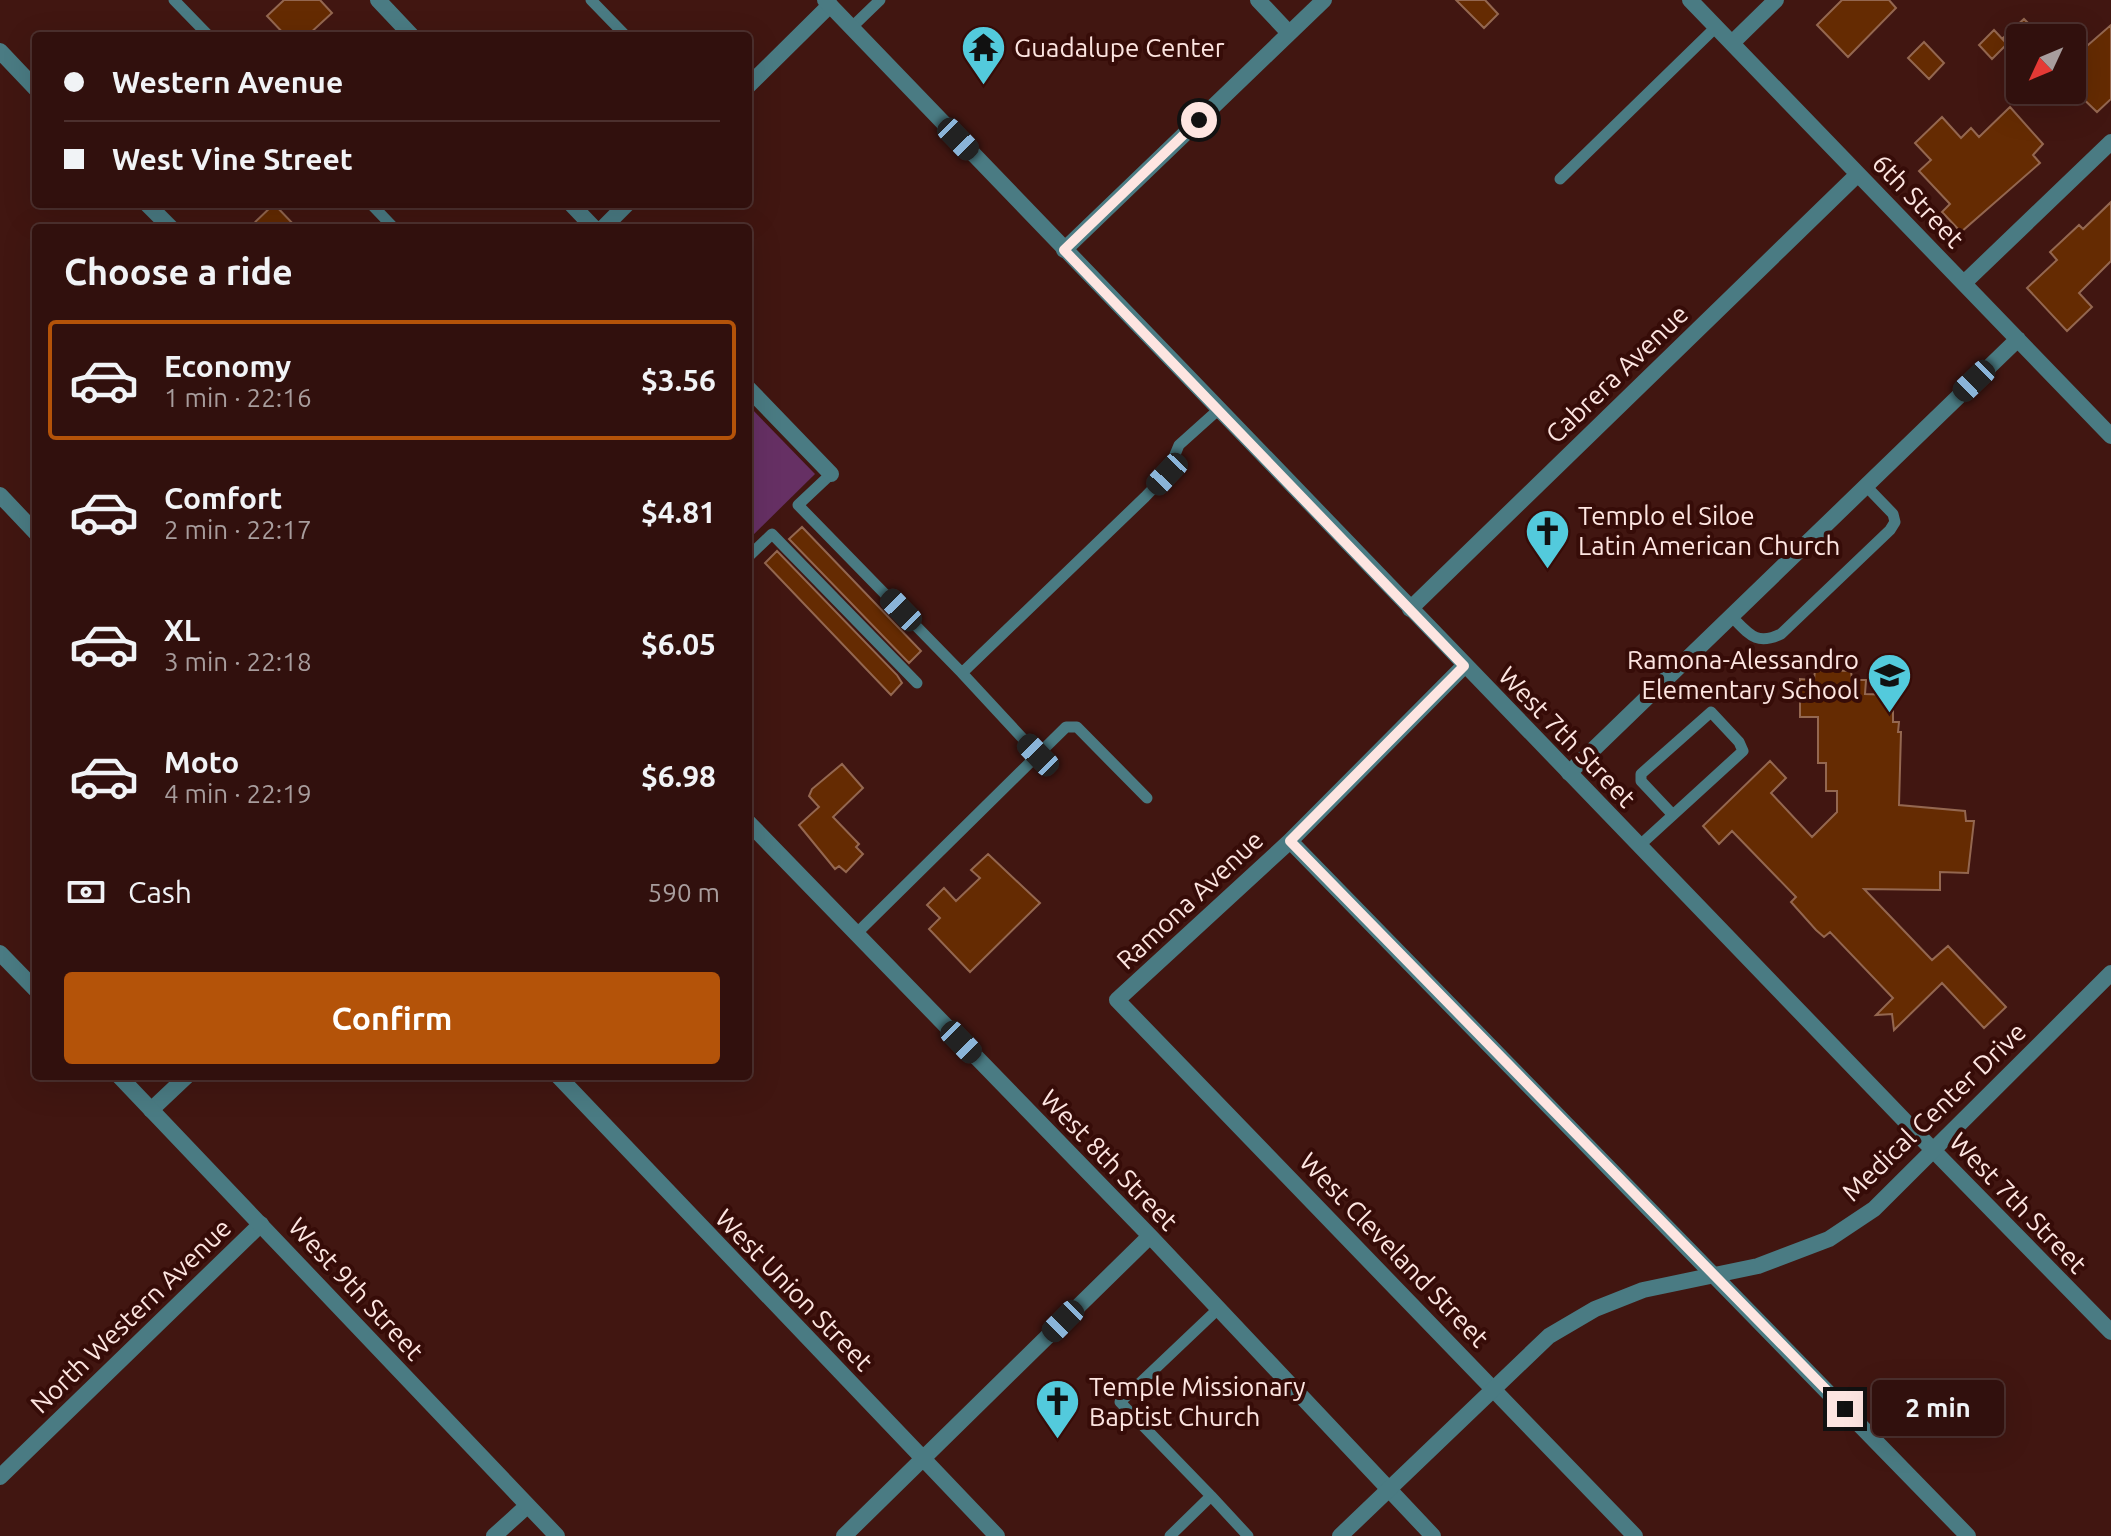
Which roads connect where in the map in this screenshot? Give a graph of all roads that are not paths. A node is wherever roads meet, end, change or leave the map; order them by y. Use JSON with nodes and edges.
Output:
{"nodes":[{"id":1,"x":174,"y":0,"type":"edge"},
{"id":2,"x":378,"y":0,"type":"edge"},
{"id":3,"x":591,"y":0,"type":"edge"},
{"id":4,"x":880,"y":0,"type":"edge"},
{"id":5,"x":1258,"y":0,"type":"edge"},
{"id":6,"x":1324,"y":0,"type":"edge"},
{"id":7,"x":1690,"y":0,"type":"edge"},
{"id":8,"x":1776,"y":0,"type":"edge"},
{"id":9,"x":828,"y":3,"type":"edge"},
{"id":10,"x":1716,"y":27,"type":"junction"},
{"id":11,"x":851,"y":28,"type":"junction"},
{"id":12,"x":205,"y":32,"type":"edge"},
{"id":13,"x":408,"y":32,"type":"edge"},
{"id":14,"x":622,"y":32,"type":"edge"},
{"id":15,"x":1289,"y":33,"type":"junction"},
{"id":16,"x":1732,"y":43,"type":"junction"},
{"id":17,"x":0,"y":51,"type":"edge"},
{"id":18,"x":752,"y":82,"type":"edge"},
{"id":19,"x":32,"y":85,"type":"edge"},
{"id":20,"x":2111,"y":142,"type":"edge"},
{"id":21,"x":1858,"y":174,"type":"junction"},
{"id":22,"x":1560,"y":179,"type":"dead end"},
{"id":23,"x":151,"y":208,"type":"edge"},
{"id":24,"x":375,"y":208,"type":"edge"},
{"id":25,"x":575,"y":208,"type":"edge"},
{"id":26,"x":623,"y":208,"type":"edge"},
{"id":27,"x":167,"y":224,"type":"edge"},
{"id":28,"x":390,"y":224,"type":"edge"},
{"id":29,"x":590,"y":224,"type":"edge"},
{"id":30,"x":607,"y":224,"type":"edge"},
{"id":31,"x":1064,"y":250,"type":"junction"},
{"id":32,"x":1964,"y":283,"type":"junction"},
{"id":33,"x":2018,"y":339,"type":"junction"},
{"id":34,"x":752,"y":392,"type":"edge"},
{"id":35,"x":1218,"y":410,"type":"junction"},
{"id":36,"x":2111,"y":436,"type":"edge"},
{"id":37,"x":831,"y":474,"type":"joint"},
{"id":38,"x":1866,"y":486,"type":"junction"},
{"id":39,"x":0,"y":495,"type":"edge"},
{"id":40,"x":32,"y":529,"type":"edge"},
{"id":41,"x":752,"y":553,"type":"edge"},
{"id":42,"x":1410,"y":609,"type":"junction"},
{"id":43,"x":1731,"y":616,"type":"junction"},
{"id":44,"x":1464,"y":666,"type":"junction"},
{"id":45,"x":962,"y":673,"type":"junction"},
{"id":46,"x":917,"y":683,"type":"dead end"},
{"id":47,"x":1038,"y":755,"type":"junction"},
{"id":48,"x":1569,"y":773,"type":"junction"},
{"id":49,"x":1147,"y":798,"type":"dead end"},
{"id":50,"x":1673,"y":815,"type":"junction"},
{"id":51,"x":752,"y":826,"type":"edge"},
{"id":52,"x":1290,"y":841,"type":"junction"},
{"id":53,"x":1639,"y":846,"type":"junction"},
{"id":54,"x":856,"y":934,"type":"junction"},
{"id":55,"x":0,"y":953,"type":"edge"},
{"id":56,"x":2111,"y":973,"type":"edge"},
{"id":57,"x":32,"y":986,"type":"edge"},
{"id":58,"x":1117,"y":1000,"type":"joint"},
{"id":59,"x":123,"y":1080,"type":"edge"},
{"id":60,"x":183,"y":1080,"type":"edge"},
{"id":61,"x":562,"y":1080,"type":"edge"},
{"id":62,"x":151,"y":1110,"type":"junction"},
{"id":63,"x":1932,"y":1149,"type":"junction"},
{"id":64,"x":261,"y":1224,"type":"junction"},
{"id":65,"x":1150,"y":1236,"type":"junction"},
{"id":66,"x":1715,"y":1274,"type":"junction"},
{"id":67,"x":1218,"y":1309,"type":"junction"},
{"id":68,"x":2111,"y":1332,"type":"edge"},
{"id":69,"x":1495,"y":1389,"type":"junction"},
{"id":70,"x":923,"y":1460,"type":"junction"},
{"id":71,"x":0,"y":1477,"type":"edge"},
{"id":72,"x":1388,"y":1490,"type":"junction"},
{"id":73,"x":1211,"y":1496,"type":"junction"},
{"id":74,"x":527,"y":1506,"type":"junction"},
{"id":75,"x":494,"y":1536,"type":"edge"},
{"id":76,"x":557,"y":1536,"type":"edge"},
{"id":77,"x":844,"y":1536,"type":"edge"},
{"id":78,"x":997,"y":1536,"type":"edge"},
{"id":79,"x":1170,"y":1536,"type":"edge"},
{"id":80,"x":1248,"y":1536,"type":"edge"},
{"id":81,"x":1340,"y":1536,"type":"edge"},
{"id":82,"x":1433,"y":1536,"type":"edge"},
{"id":83,"x":1635,"y":1536,"type":"edge"},
{"id":84,"x":1968,"y":1536,"type":"edge"}],
"edges":[{"from":1,"to":12,"type":"lane"},
{"from":2,"to":13,"type":"street"},
{"from":3,"to":14,"type":"lane"},
{"from":4,"to":11,"type":"lane"},
{"from":5,"to":15,"type":"street"},
{"from":6,"to":15,"type":"street"},
{"from":7,"to":10,"type":"street","name":"6th Street"},
{"from":8,"to":16,"type":"street"},
{"from":9,"to":11,"type":"street","name":"West 7th Street"},
{"from":9,"to":18,"type":"street"},
{"from":10,"to":16,"type":"street","name":"6th Street"},
{"from":10,"to":22,"type":"lane"},
{"from":11,"to":31,"type":"street","name":"West 7th Street"},
{"from":15,"to":31,"type":"street"},
{"from":16,"to":21,"type":"street","name":"6th Street"},
{"from":17,"to":19,"type":"street"},
{"from":20,"to":32,"type":"street"},
{"from":21,"to":32,"type":"street","name":"6th Street"},
{"from":21,"to":42,"type":"street","name":"Cabrera Avenue"},
{"from":23,"to":27,"type":"street"},
{"from":24,"to":28,"type":"lane"},
{"from":25,"to":29,"type":"street"},
{"from":26,"to":30,"type":"street"},
{"from":31,"to":35,"type":"street","name":"West 7th Street"},
{"from":32,"to":33,"type":"street","name":"6th Street"},
{"from":33,"to":36,"type":"street","name":"6th Street"},
{"from":33,"to":38,"type":"street"},
{"from":34,"to":37,"type":"street"},
{"from":35,"to":42,"type":"street","name":"West 7th Street"},
{"from":35,"to":45,"type":"lane"},
{"from":37,"to":45,"type":"lane"},
{"from":38,"to":43,"type":"street"},
{"from":38,"to":43,"type":"lane"},
{"from":39,"to":40,"type":"street"},
{"from":41,"to":46,"type":"lane"},
{"from":42,"to":44,"type":"street","name":"West 7th Street"},
{"from":43,"to":48,"type":"street"},
{"from":44,"to":48,"type":"street","name":"West 7th Street"},
{"from":44,"to":52,"type":"street","name":"Ramona Avenue"},
{"from":45,"to":47,"type":"lane"},
{"from":47,"to":49,"type":"lane"},
{"from":47,"to":54,"type":"lane"},
{"from":48,"to":53,"type":"street","name":"West 7th Street"},
{"from":50,"to":50,"type":"lane"},
{"from":50,"to":53,"type":"lane"},
{"from":51,"to":54,"type":"street","name":"West 8th Street"},
{"from":52,"to":58,"type":"street","name":"Ramona Avenue"},
{"from":52,"to":66,"type":"street"},
{"from":53,"to":63,"type":"street","name":"West 7th Street"},
{"from":54,"to":65,"type":"street","name":"West 8th Street"},
{"from":55,"to":57,"type":"street"},
{"from":56,"to":63,"type":"street","name":"Medical Center Drive"},
{"from":58,"to":69,"type":"street","name":"West Cleveland Street"},
{"from":59,"to":62,"type":"street","name":"West 9th Street"},
{"from":60,"to":62,"type":"street"},
{"from":61,"to":70,"type":"street","name":"West Union Street"},
{"from":62,"to":64,"type":"street","name":"West 9th Street"},
{"from":63,"to":66,"type":"street","name":"Medical Center Drive"},
{"from":63,"to":68,"type":"street","name":"West 7th Street"},
{"from":64,"to":71,"type":"street","name":"North Western Avenue"},
{"from":64,"to":74,"type":"street","name":"West 9th Street"},
{"from":65,"to":67,"type":"street","name":"West 8th Street"},
{"from":65,"to":70,"type":"street"},
{"from":66,"to":69,"type":"street","name":"Medical Center Drive"},
{"from":66,"to":84,"type":"street"},
{"from":67,"to":72,"type":"street","name":"West 8th Street"},
{"from":67,"to":73,"type":"lane"},
{"from":69,"to":72,"type":"street","name":"Medical Center Drive"},
{"from":69,"to":83,"type":"street","name":"West Cleveland Street"},
{"from":70,"to":77,"type":"street"},
{"from":70,"to":78,"type":"street","name":"West Union Street"},
{"from":72,"to":81,"type":"street","name":"Medical Center Drive"},
{"from":72,"to":82,"type":"street","name":"West 8th Street"},
{"from":73,"to":79,"type":"lane"},
{"from":73,"to":80,"type":"lane"},
{"from":74,"to":75,"type":"street"},
{"from":74,"to":76,"type":"street","name":"West 9th Street"}]}
